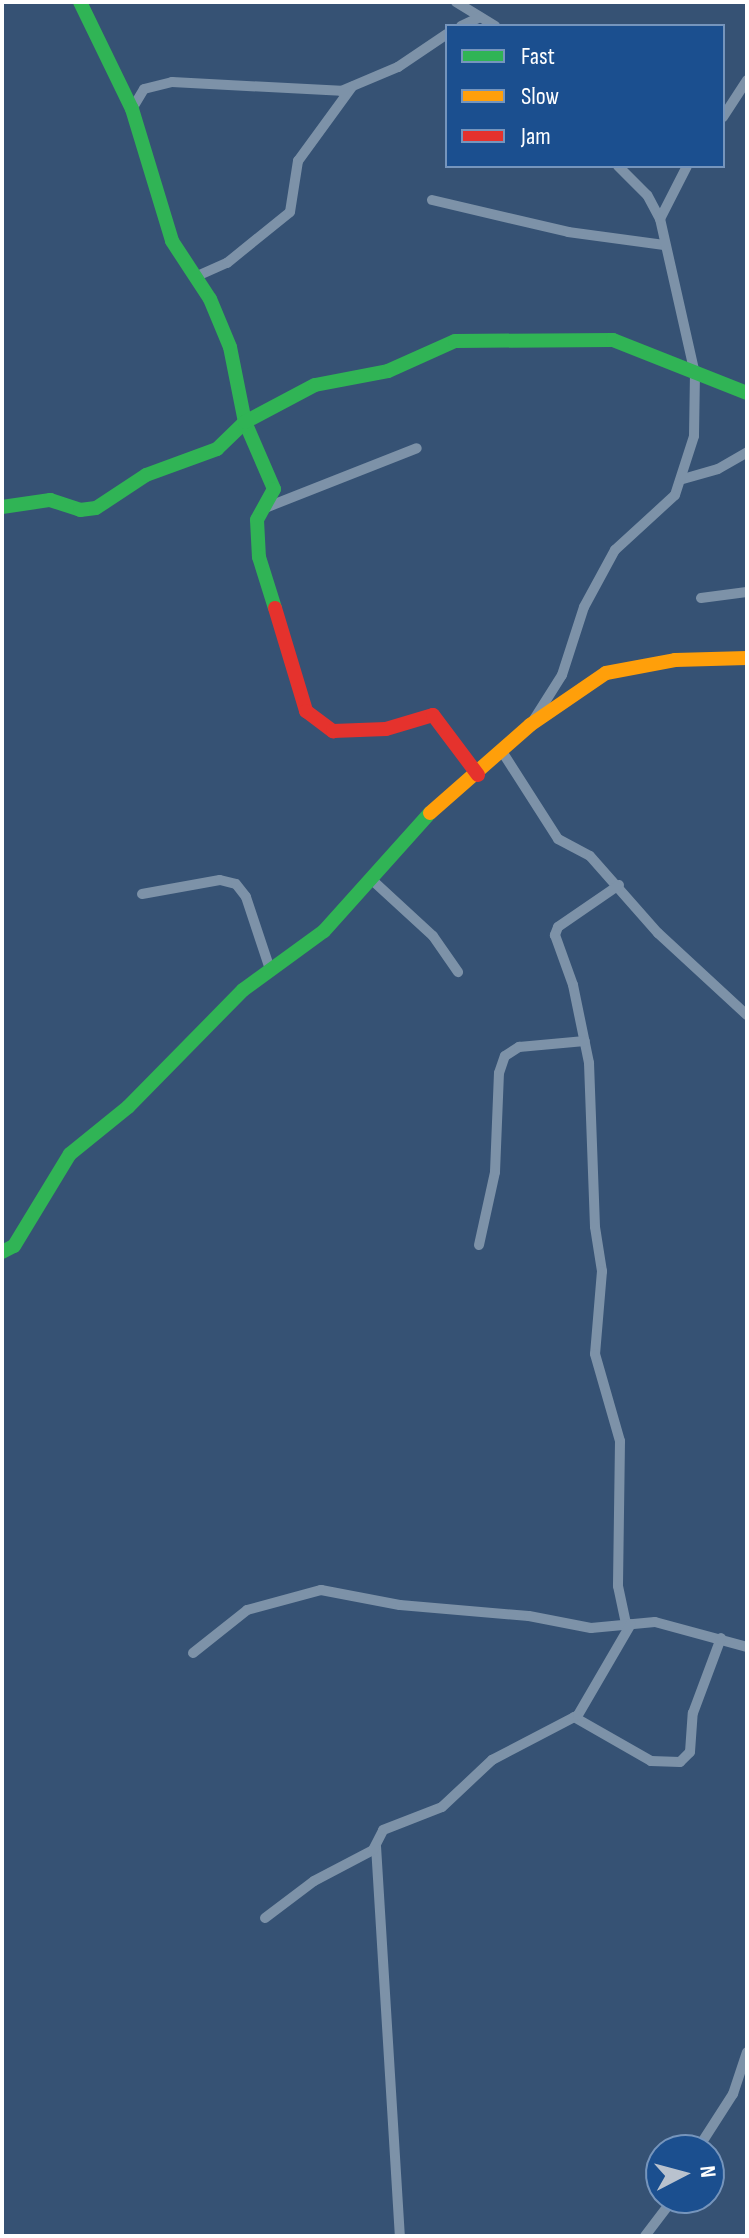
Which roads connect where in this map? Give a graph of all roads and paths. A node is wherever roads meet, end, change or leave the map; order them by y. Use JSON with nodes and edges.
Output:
{"nodes":[{"id":1,"x":80,"y":2,"type":"edge"},
{"id":2,"x":456,"y":2,"type":"edge"},
{"id":3,"x":480,"y":17,"type":"junction"},
{"id":4,"x":465,"y":24,"type":"edge"},
{"id":5,"x":492,"y":24,"type":"edge"},
{"id":6,"x":445,"y":35,"type":"edge"},
{"id":7,"x":747,"y":80,"type":"edge"},
{"id":8,"x":352,"y":87,"type":"junction"},
{"id":9,"x":132,"y":109,"type":"junction"},
{"id":10,"x":725,"y":114,"type":"edge"},
{"id":11,"x":620,"y":168,"type":"edge"},
{"id":12,"x":686,"y":168,"type":"edge"},
{"id":13,"x":432,"y":200,"type":"dead end"},
{"id":14,"x":660,"y":219,"type":"junction"},
{"id":15,"x":664,"y":245,"type":"junction"},
{"id":16,"x":195,"y":277,"type":"junction"},
{"id":17,"x":695,"y":374,"type":"junction"},
{"id":18,"x":747,"y":393,"type":"edge"},
{"id":19,"x":245,"y":422,"type":"junction"},
{"id":20,"x":417,"y":448,"type":"dead end"},
{"id":21,"x":747,"y":452,"type":"edge"},
{"id":22,"x":683,"y":479,"type":"junction"},
{"id":23,"x":2,"y":507,"type":"edge"},
{"id":24,"x":265,"y":508,"type":"junction"},
{"id":25,"x":747,"y":592,"type":"edge"},
{"id":26,"x":701,"y":598,"type":"dead end"},
{"id":27,"x":747,"y":658,"type":"edge"},
{"id":28,"x":530,"y":725,"type":"junction"},
{"id":29,"x":503,"y":753,"type":"junction"},
{"id":30,"x":478,"y":775,"type":"junction"},
{"id":31,"x":371,"y":879,"type":"junction"},
{"id":32,"x":619,"y":885,"type":"junction"},
{"id":33,"x":142,"y":894,"type":"dead end"},
{"id":34,"x":270,"y":969,"type":"junction"},
{"id":35,"x":458,"y":972,"type":"dead end"},
{"id":36,"x":747,"y":1015,"type":"edge"},
{"id":37,"x":585,"y":1041,"type":"junction"},
{"id":38,"x":479,"y":1245,"type":"dead end"},
{"id":39,"x":2,"y":1252,"type":"edge"},
{"id":40,"x":629,"y":1624,"type":"junction"},
{"id":41,"x":721,"y":1638,"type":"junction"},
{"id":42,"x":747,"y":1647,"type":"edge"},
{"id":43,"x":193,"y":1653,"type":"dead end"},
{"id":44,"x":574,"y":1717,"type":"junction"},
{"id":45,"x":376,"y":1846,"type":"junction"},
{"id":46,"x":265,"y":1918,"type":"dead end"},
{"id":47,"x":747,"y":2052,"type":"edge"},
{"id":48,"x":707,"y":2134,"type":"edge"},
{"id":49,"x":662,"y":2214,"type":"edge"},
{"id":50,"x":400,"y":2236,"type":"edge"},
{"id":51,"x":645,"y":2236,"type":"edge"}],
"edges":[{"from":1,"to":9,"type":"street"},
{"from":2,"to":3,"type":"street"},
{"from":3,"to":4,"type":"street"},
{"from":3,"to":5,"type":"street"},
{"from":6,"to":8,"type":"street"},
{"from":7,"to":10,"type":"street"},
{"from":8,"to":9,"type":"street"},
{"from":8,"to":16,"type":"street"},
{"from":9,"to":16,"type":"street"},
{"from":11,"to":14,"type":"street"},
{"from":12,"to":14,"type":"street"},
{"from":13,"to":15,"type":"street"},
{"from":14,"to":15,"type":"street"},
{"from":15,"to":17,"type":"street"},
{"from":16,"to":19,"type":"street"},
{"from":17,"to":18,"type":"street"},
{"from":17,"to":19,"type":"street"},
{"from":17,"to":22,"type":"street"},
{"from":19,"to":23,"type":"street"},
{"from":19,"to":24,"type":"street"},
{"from":20,"to":24,"type":"street"},
{"from":21,"to":22,"type":"street"},
{"from":22,"to":28,"type":"street"},
{"from":24,"to":30,"type":"street"},
{"from":25,"to":26,"type":"street"},
{"from":27,"to":28,"type":"street"},
{"from":28,"to":29,"type":"street"},
{"from":29,"to":30,"type":"street"},
{"from":29,"to":32,"type":"street"},
{"from":30,"to":31,"type":"street"},
{"from":31,"to":34,"type":"street"},
{"from":31,"to":35,"type":"street"},
{"from":32,"to":36,"type":"street"},
{"from":32,"to":37,"type":"street"},
{"from":33,"to":34,"type":"street"},
{"from":34,"to":39,"type":"street"},
{"from":37,"to":38,"type":"street"},
{"from":37,"to":40,"type":"street"},
{"from":40,"to":41,"type":"street"},
{"from":40,"to":43,"type":"street"},
{"from":40,"to":44,"type":"street"},
{"from":41,"to":42,"type":"street"},
{"from":41,"to":44,"type":"street"},
{"from":44,"to":45,"type":"street"},
{"from":45,"to":46,"type":"street"},
{"from":45,"to":50,"type":"street"},
{"from":47,"to":48,"type":"street"},
{"from":49,"to":51,"type":"street"}]}
